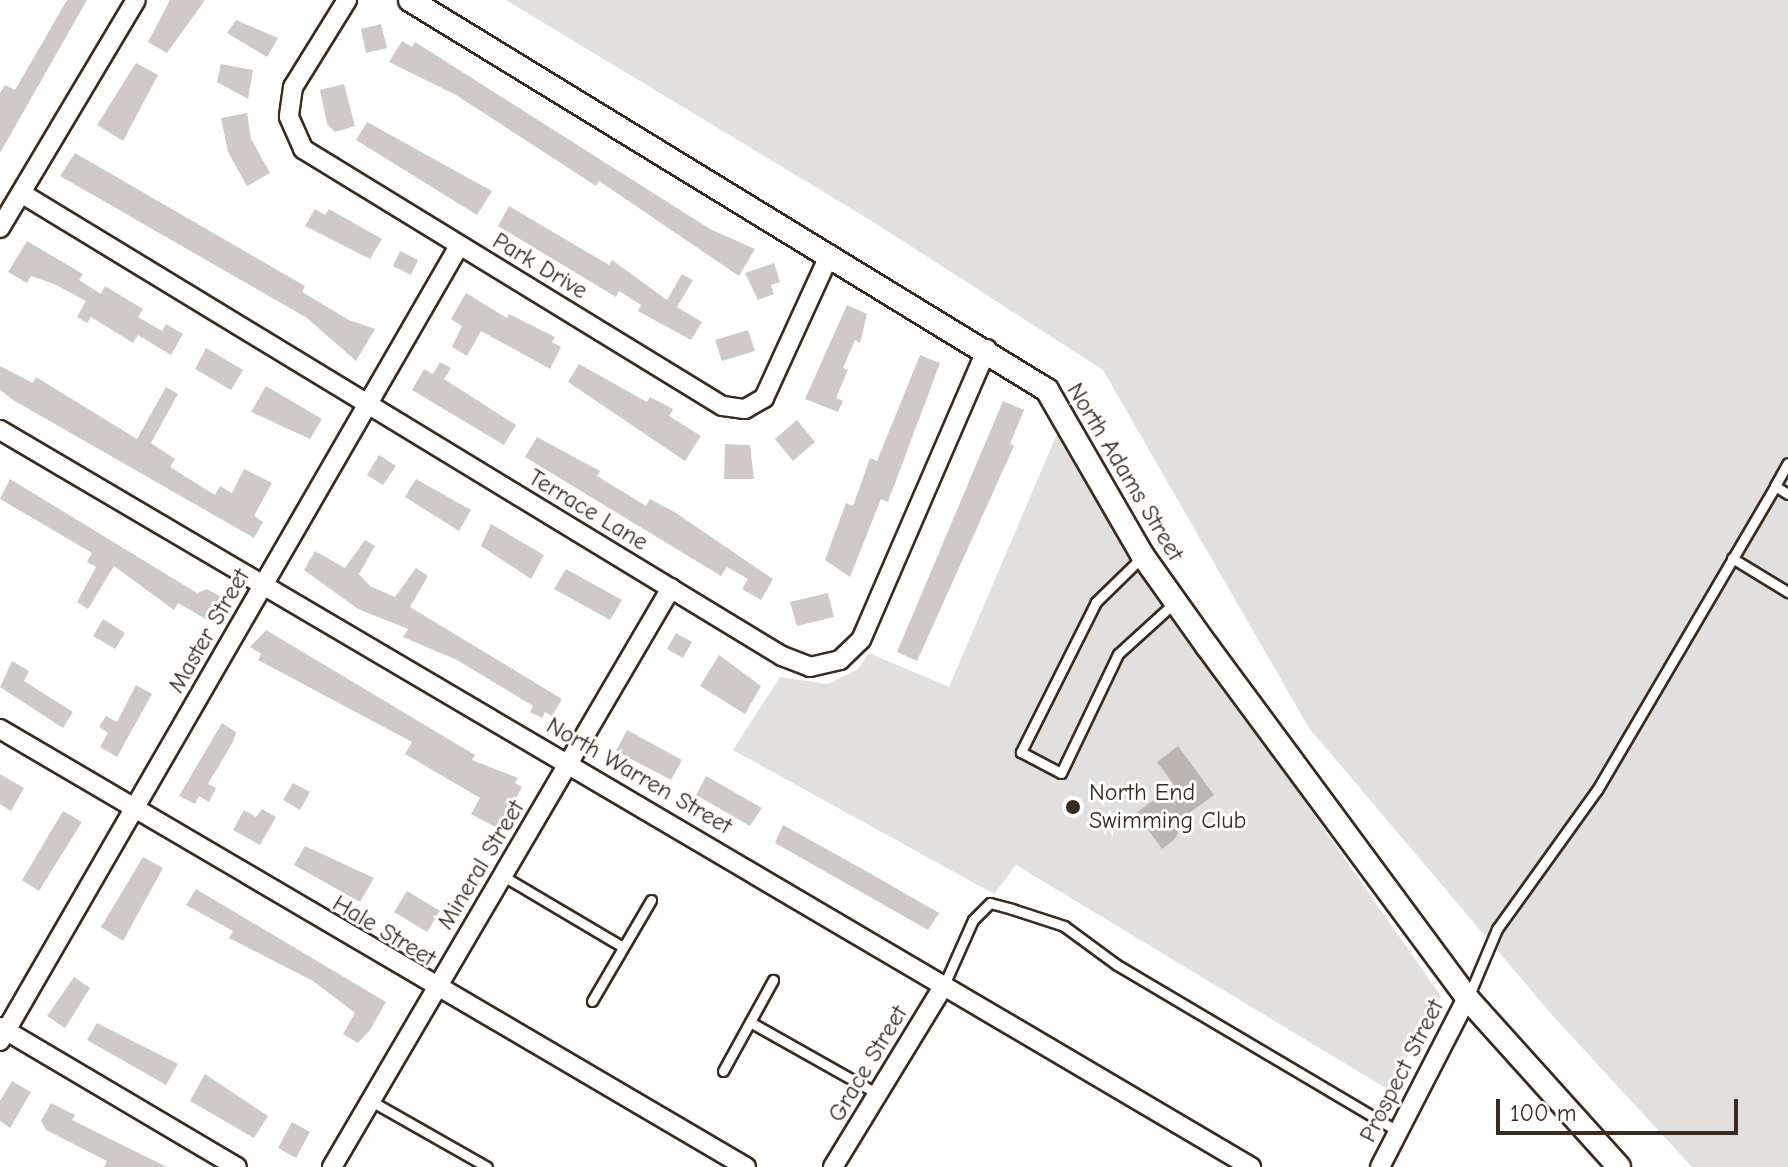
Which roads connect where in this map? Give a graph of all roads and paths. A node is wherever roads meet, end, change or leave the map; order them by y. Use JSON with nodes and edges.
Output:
{"nodes":[{"id":1,"x":136,"y":0,"type":"edge"},
{"id":2,"x":347,"y":0,"type":"edge"},
{"id":3,"x":410,"y":0,"type":"edge"},
{"id":4,"x":21,"y":193,"type":"junction"},
{"id":5,"x":0,"y":228,"type":"edge"},
{"id":6,"x":459,"y":246,"type":"junction"},
{"id":7,"x":830,"y":254,"type":"junction"},
{"id":8,"x":987,"y":349,"type":"junction"},
{"id":9,"x":364,"y":404,"type":"junction"},
{"id":10,"x":0,"y":430,"type":"edge"},
{"id":11,"x":1788,"y":463,"type":"edge"},
{"id":12,"x":1775,"y":486,"type":"junction"},
{"id":13,"x":1788,"y":494,"type":"edge"},
{"id":14,"x":1143,"y":556,"type":"junction"},
{"id":15,"x":1732,"y":558,"type":"junction"},
{"id":16,"x":671,"y":588,"type":"junction"},
{"id":17,"x":261,"y":589,"type":"junction"},
{"id":18,"x":1788,"y":592,"type":"edge"},
{"id":19,"x":1175,"y":602,"type":"junction"},
{"id":20,"x":0,"y":729,"type":"edge"},
{"id":21,"x":571,"y":763,"type":"junction"},
{"id":22,"x":134,"y":810,"type":"junction"},
{"id":23,"x":503,"y":876,"type":"junction"},
{"id":24,"x":651,"y":900,"type":"dead end"},
{"id":25,"x":623,"y":947,"type":"junction"},
{"id":26,"x":773,"y":980,"type":"dead end"},
{"id":27,"x":944,"y":985,"type":"junction"},
{"id":28,"x":435,"y":989,"type":"junction"},
{"id":29,"x":1467,"y":998,"type":"junction"},
{"id":30,"x":592,"y":1001,"type":"dead end"},
{"id":31,"x":750,"y":1022,"type":"junction"},
{"id":32,"x":2,"y":1033,"type":"edge"},
{"id":33,"x":723,"y":1071,"type":"dead end"},
{"id":34,"x":878,"y":1094,"type":"junction"},
{"id":35,"x":371,"y":1101,"type":"junction"},
{"id":36,"x":1399,"y":1132,"type":"junction"},
{"id":37,"x":237,"y":1167,"type":"edge"},
{"id":38,"x":332,"y":1167,"type":"edge"},
{"id":39,"x":487,"y":1167,"type":"edge"},
{"id":40,"x":746,"y":1167,"type":"edge"},
{"id":41,"x":833,"y":1167,"type":"edge"},
{"id":42,"x":1251,"y":1167,"type":"edge"},
{"id":43,"x":1380,"y":1167,"type":"edge"},
{"id":44,"x":1619,"y":1167,"type":"edge"}],
"edges":[{"from":1,"to":4,"type":"street"},
{"from":2,"to":6,"type":"street","name":"Park Drive"},
{"from":3,"to":7,"type":"street","name":"North Adams Street"},
{"from":4,"to":5,"type":"street"},
{"from":4,"to":9,"type":"street","name":"Terrace Lane"},
{"from":6,"to":7,"type":"street","name":"Park Drive"},
{"from":6,"to":9,"type":"street","name":"Master Street"},
{"from":7,"to":8,"type":"street","name":"North Adams Street"},
{"from":8,"to":14,"type":"street","name":"North Adams Street"},
{"from":8,"to":16,"type":"street","name":"Terrace Lane"},
{"from":9,"to":16,"type":"street","name":"Terrace Lane"},
{"from":9,"to":17,"type":"street","name":"Master Street"},
{"from":10,"to":17,"type":"street","name":"North Warren Street"},
{"from":11,"to":12,"type":"lane"},
{"from":12,"to":13,"type":"lane"},
{"from":12,"to":15,"type":"lane"},
{"from":14,"to":19,"type":"street","name":"North Adams Street"},
{"from":14,"to":19,"type":"lane"},
{"from":15,"to":18,"type":"lane"},
{"from":15,"to":29,"type":"lane"},
{"from":16,"to":21,"type":"street","name":"Mineral Street"},
{"from":17,"to":21,"type":"street","name":"North Warren Street"},
{"from":17,"to":22,"type":"street","name":"Master Street"},
{"from":19,"to":29,"type":"street","name":"North Adams Street"},
{"from":20,"to":22,"type":"street","name":"Hale Street"},
{"from":21,"to":23,"type":"street","name":"Mineral Street"},
{"from":21,"to":27,"type":"street","name":"North Warren Street"},
{"from":22,"to":28,"type":"street","name":"Hale Street"},
{"from":22,"to":32,"type":"street","name":"Master Street"},
{"from":23,"to":25,"type":"lane"},
{"from":23,"to":28,"type":"street","name":"Mineral Street"},
{"from":24,"to":25,"type":"lane"},
{"from":25,"to":30,"type":"lane"},
{"from":26,"to":31,"type":"lane"},
{"from":27,"to":34,"type":"street","name":"Grace Street"},
{"from":27,"to":36,"type":"lane"},
{"from":27,"to":42,"type":"street","name":"North Warren Street"},
{"from":28,"to":35,"type":"street","name":"Mineral Street"},
{"from":28,"to":40,"type":"street","name":"Hale Street"},
{"from":29,"to":36,"type":"street","name":"Prospect Street"},
{"from":29,"to":44,"type":"street","name":"North Adams Street"},
{"from":31,"to":33,"type":"lane"},
{"from":31,"to":34,"type":"lane"},
{"from":32,"to":37,"type":"street"},
{"from":34,"to":41,"type":"street","name":"Grace Street"},
{"from":35,"to":38,"type":"street","name":"Mineral Street"},
{"from":35,"to":39,"type":"lane"},
{"from":36,"to":43,"type":"street","name":"Prospect Street"}]}
